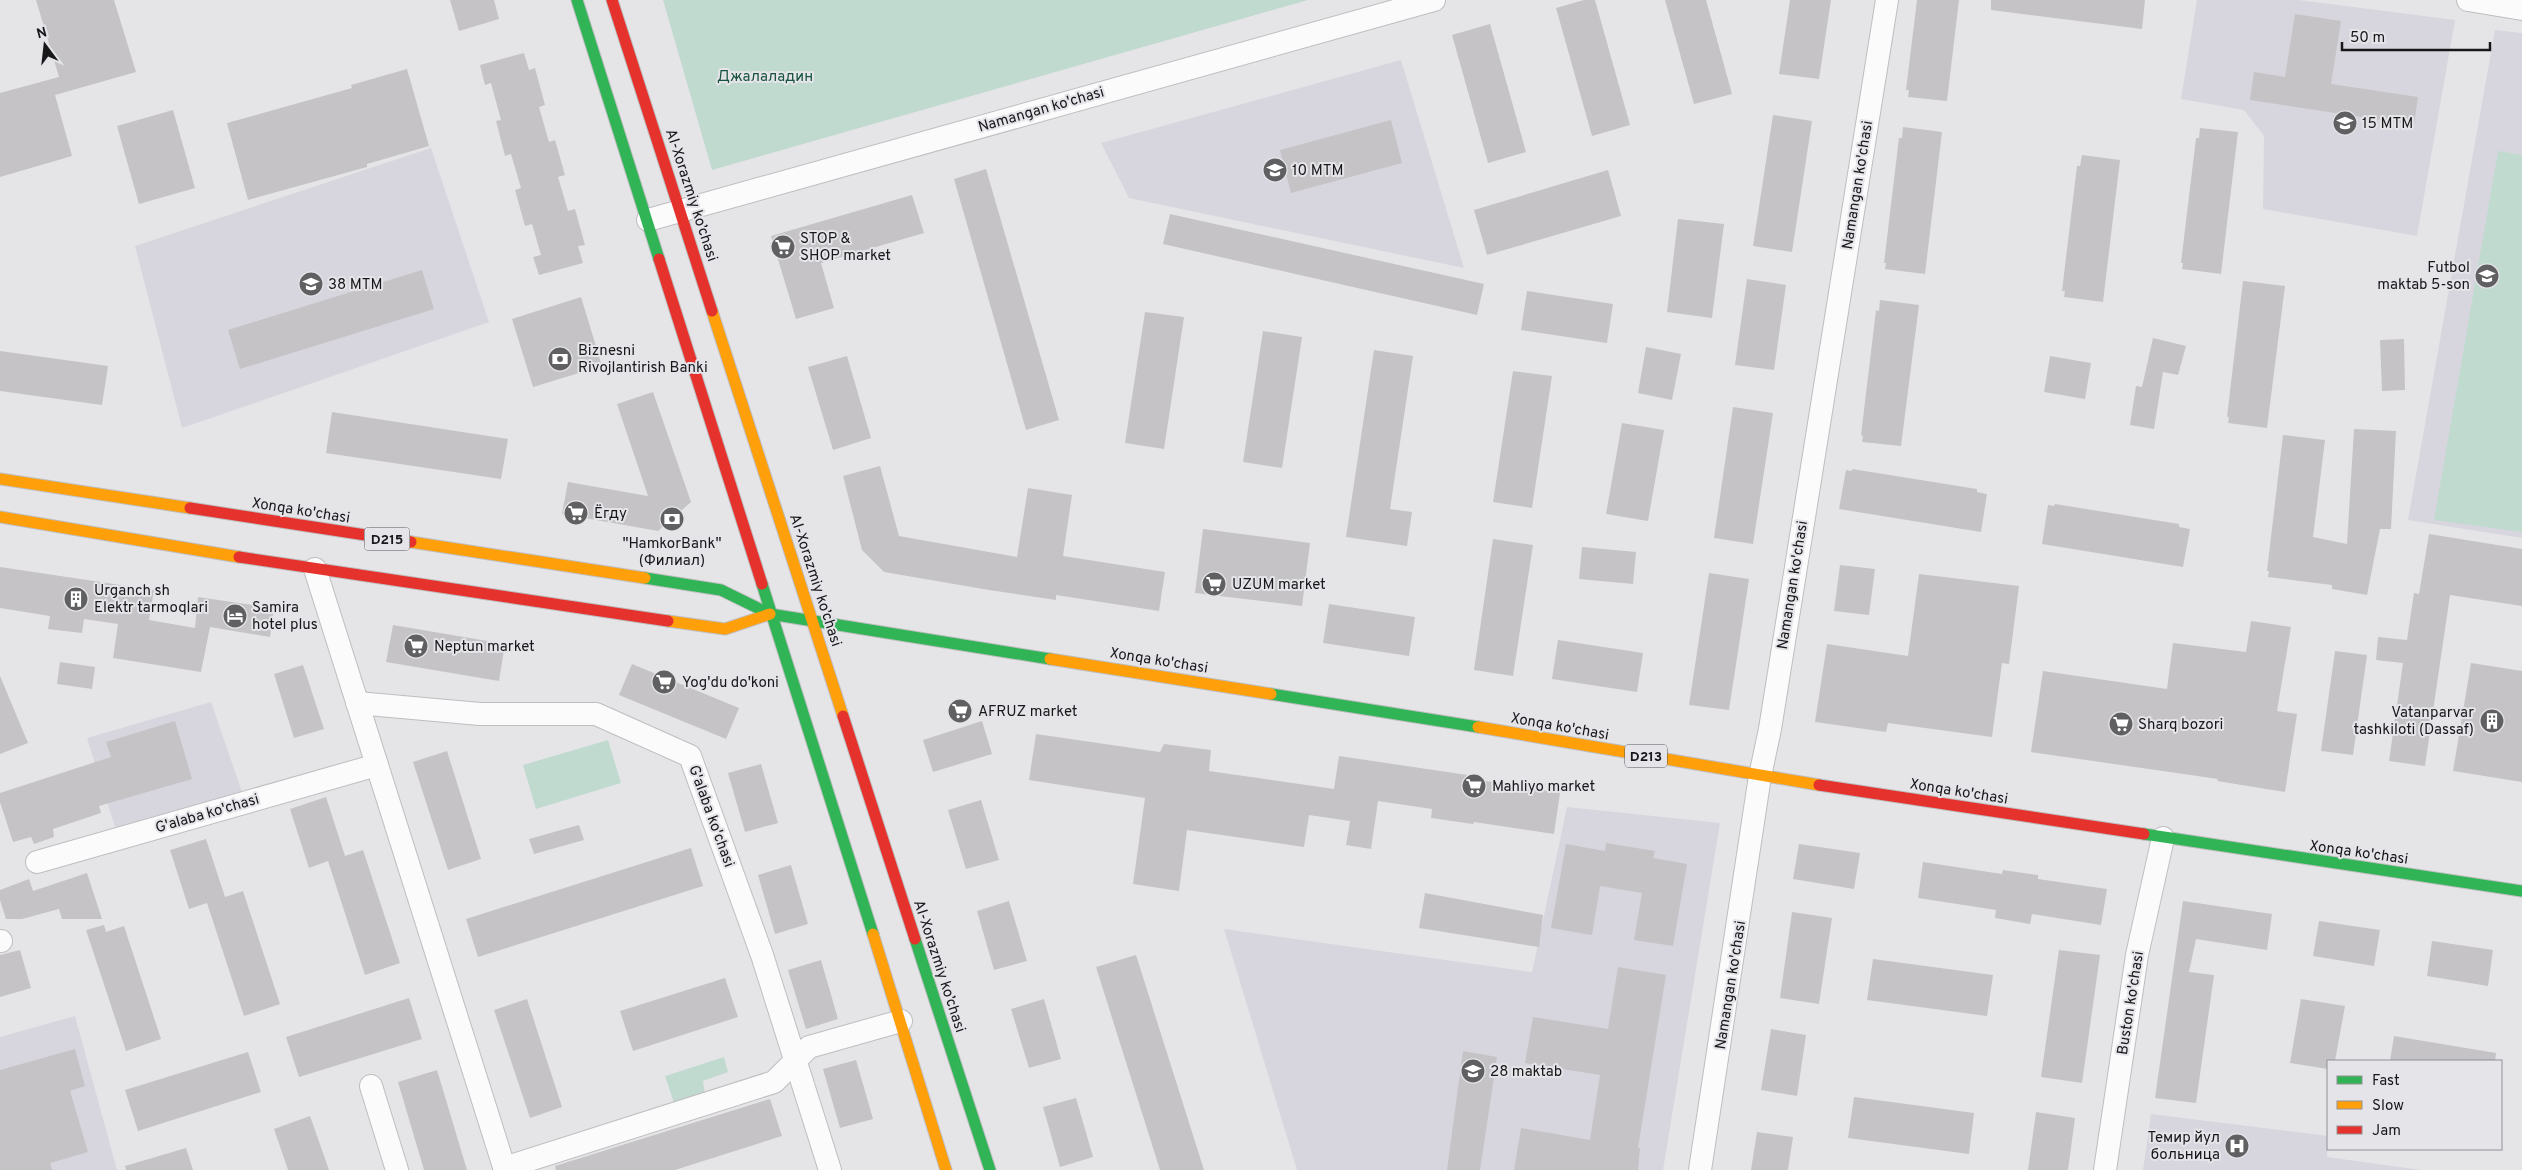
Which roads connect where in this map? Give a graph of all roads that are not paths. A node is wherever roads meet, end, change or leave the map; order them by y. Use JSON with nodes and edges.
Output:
{"nodes":[{"id":1,"x":577,"y":0,"type":"edge"},
{"id":2,"x":612,"y":0,"type":"edge"},
{"id":3,"x":1434,"y":0,"type":"edge"},
{"id":4,"x":1887,"y":0,"type":"edge"},
{"id":5,"x":2468,"y":0,"type":"edge"},
{"id":6,"x":2522,"y":9,"type":"edge"},
{"id":7,"x":681,"y":209,"type":"junction"},
{"id":8,"x":648,"y":220,"type":"junction"},
{"id":9,"x":0,"y":478,"type":"edge"},
{"id":10,"x":0,"y":517,"type":"edge"},
{"id":11,"x":315,"y":569,"type":"junction"},
{"id":12,"x":770,"y":614,"type":"junction"},
{"id":13,"x":814,"y":622,"type":"junction"},
{"id":14,"x":357,"y":703,"type":"junction"},
{"id":15,"x":377,"y":765,"type":"junction"},
{"id":16,"x":1760,"y":776,"type":"junction"},
{"id":17,"x":2163,"y":838,"type":"junction"},
{"id":18,"x":37,"y":862,"type":"dead end"},
{"id":19,"x":2522,"y":891,"type":"edge"},
{"id":20,"x":901,"y":1021,"type":"junction"},
{"id":21,"x":795,"y":1059,"type":"junction"},
{"id":22,"x":371,"y":1086,"type":"dead end"},
{"id":23,"x":505,"y":1169,"type":"edge"},
{"id":24,"x":397,"y":1170,"type":"edge"},
{"id":25,"x":830,"y":1170,"type":"edge"},
{"id":26,"x":946,"y":1170,"type":"edge"},
{"id":27,"x":990,"y":1170,"type":"edge"},
{"id":28,"x":1700,"y":1170,"type":"edge"},
{"id":29,"x":2105,"y":1170,"type":"edge"}],
"edges":[{"from":1,"to":8,"type":"main road"},
{"from":2,"to":7,"type":"main road","name":"Al-Xorazmiy ko’chasi"},
{"from":3,"to":7,"type":"street","name":"Namangan ko'chasi"},
{"from":4,"to":16,"type":"street","name":"Namangan ko'chasi"},
{"from":5,"to":6,"type":"street"},
{"from":7,"to":8,"type":"street","name":"Namangan ko'chasi"},
{"from":7,"to":13,"type":"main road","name":"Al-Xorazmiy ko’chasi"},
{"from":8,"to":12,"type":"main road"},
{"from":9,"to":12,"type":"main road","name":"Xonqa ko'chasi","number":"D215"},
{"from":10,"to":11,"type":"main road","name":"Xonqa ko'chasi"},
{"from":11,"to":12,"type":"main road","name":"Xonqa ko'chasi"},
{"from":11,"to":14,"type":"street"},
{"from":12,"to":13,"type":"main road","name":"Xonqa ko'chasi","number":"D213"},
{"from":12,"to":20,"type":"main road"},
{"from":13,"to":16,"type":"main road","name":"Xonqa ko'chasi","number":"D213"},
{"from":13,"to":27,"type":"main road","name":"Al-Xorazmiy ko’chasi"},
{"from":14,"to":15,"type":"street"},
{"from":14,"to":21,"type":"street","name":"G'alaba ko'chasi"},
{"from":15,"to":18,"type":"street","name":"G'alaba ko'chasi"},
{"from":15,"to":23,"type":"street"},
{"from":16,"to":17,"type":"main road","name":"Xonqa ko'chasi","number":"D213"},
{"from":16,"to":28,"type":"street","name":"Namangan ko'chasi"},
{"from":17,"to":19,"type":"main road","name":"Xonqa ko'chasi","number":"D213"},
{"from":17,"to":29,"type":"street","name":"Buston ko'chasi"},
{"from":20,"to":21,"type":"street"},
{"from":20,"to":26,"type":"main road"},
{"from":21,"to":23,"type":"street"},
{"from":21,"to":25,"type":"street","name":"G'alaba ko'chasi"},
{"from":22,"to":24,"type":"street"}]}
